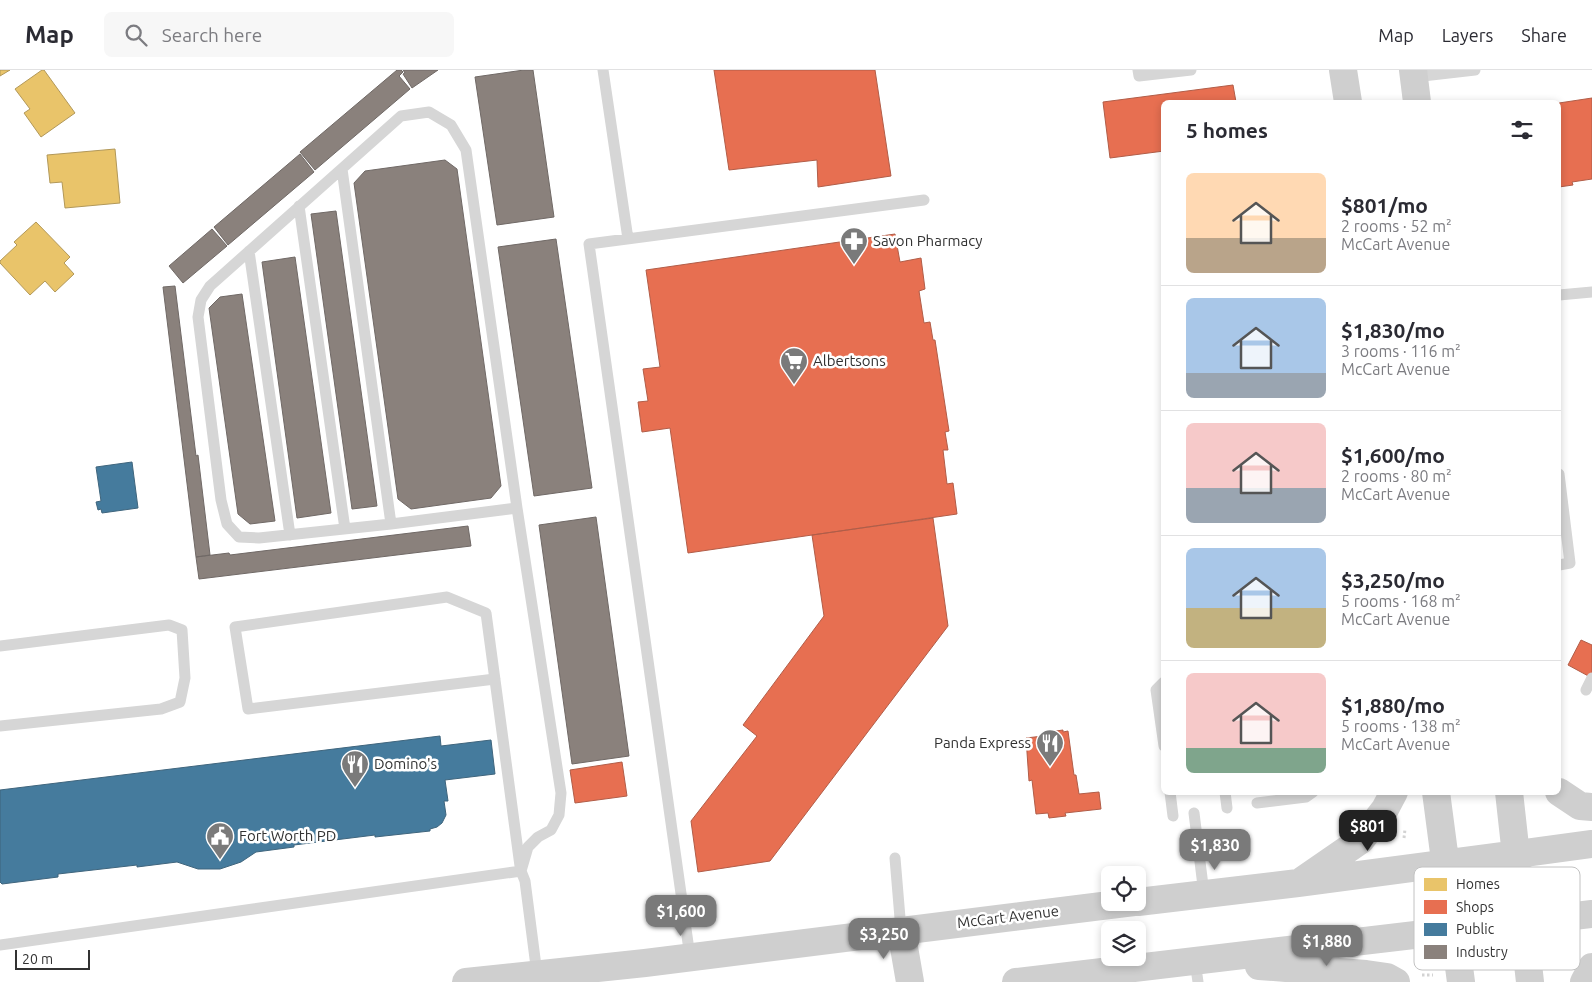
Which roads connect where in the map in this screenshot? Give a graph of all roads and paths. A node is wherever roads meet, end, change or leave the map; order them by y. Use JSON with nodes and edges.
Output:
{"nodes":[{"id":1,"x":603,"y":70,"type":"edge"},
{"id":2,"x":1138,"y":70,"type":"edge"},
{"id":3,"x":1191,"y":70,"type":"edge"},
{"id":4,"x":1343,"y":70,"type":"edge"},
{"id":5,"x":1475,"y":70,"type":"edge"},
{"id":6,"x":1415,"y":83,"type":"edge"},
{"id":7,"x":1348,"y":100,"type":"edge"},
{"id":8,"x":342,"y":169,"type":"junction"},
{"id":9,"x":924,"y":200,"type":"dead end"},
{"id":10,"x":299,"y":206,"type":"junction"},
{"id":11,"x":628,"y":239,"type":"junction"},
{"id":12,"x":249,"y":251,"type":"junction"},
{"id":13,"x":1592,"y":292,"type":"edge"},
{"id":14,"x":1561,"y":295,"type":"edge"},
{"id":15,"x":1561,"y":490,"type":"edge"},
{"id":16,"x":517,"y":508,"type":"junction"},
{"id":17,"x":392,"y":524,"type":"junction"},
{"id":18,"x":345,"y":529,"type":"junction"},
{"id":19,"x":290,"y":535,"type":"junction"},
{"id":20,"x":1561,"y":565,"type":"edge"},
{"id":21,"x":0,"y":646,"type":"edge"},
{"id":22,"x":1592,"y":678,"type":"edge"},
{"id":23,"x":495,"y":679,"type":"junction"},
{"id":24,"x":1161,"y":685,"type":"edge"},
{"id":25,"x":1586,"y":690,"type":"dead end"},
{"id":26,"x":1161,"y":725,"type":"edge"},
{"id":27,"x":0,"y":726,"type":"edge"},
{"id":28,"x":1561,"y":794,"type":"edge"},
{"id":29,"x":1170,"y":795,"type":"edge"},
{"id":30,"x":1225,"y":795,"type":"edge"},
{"id":31,"x":1309,"y":795,"type":"edge"},
{"id":32,"x":1393,"y":795,"type":"edge"},
{"id":33,"x":1436,"y":795,"type":"edge"},
{"id":34,"x":1509,"y":795,"type":"edge"},
{"id":35,"x":1257,"y":803,"type":"dead end"},
{"id":36,"x":1592,"y":807,"type":"edge"},
{"id":37,"x":1227,"y":808,"type":"dead end"},
{"id":38,"x":1194,"y":813,"type":"dead end"},
{"id":39,"x":1174,"y":816,"type":"dead end"},
{"id":40,"x":1407,"y":825,"type":"dead end"},
{"id":41,"x":1404,"y":838,"type":"dead end"},
{"id":42,"x":1592,"y":844,"type":"edge"},
{"id":43,"x":1249,"y":851,"type":"dead end"},
{"id":44,"x":1226,"y":854,"type":"dead end"},
{"id":45,"x":1515,"y":854,"type":"junction"},
{"id":46,"x":895,"y":858,"type":"dead end"},
{"id":47,"x":1444,"y":864,"type":"junction"},
{"id":48,"x":1421,"y":867,"type":"edge"},
{"id":49,"x":1444,"y":867,"type":"edge"},
{"id":50,"x":1516,"y":867,"type":"edge"},
{"id":51,"x":1414,"y":868,"type":"edge"},
{"id":52,"x":521,"y":871,"type":"junction"},
{"id":53,"x":1298,"y":883,"type":"junction"},
{"id":54,"x":1204,"y":894,"type":"junction"},
{"id":55,"x":1146,"y":901,"type":"edge"},
{"id":56,"x":1101,"y":906,"type":"edge"},
{"id":57,"x":901,"y":930,"type":"junction"},
{"id":58,"x":1414,"y":936,"type":"edge"},
{"id":59,"x":0,"y":945,"type":"edge"},
{"id":60,"x":690,"y":957,"type":"junction"},
{"id":61,"x":1582,"y":959,"type":"edge"},
{"id":62,"x":1196,"y":971,"type":"edge"},
{"id":63,"x":537,"y":974,"type":"junction"},
{"id":64,"x":466,"y":982,"type":"edge"},
{"id":65,"x":910,"y":982,"type":"edge"},
{"id":66,"x":1016,"y":982,"type":"edge"},
{"id":67,"x":1396,"y":982,"type":"edge"},
{"id":68,"x":1584,"y":982,"type":"edge"}],
"edges":[{"from":1,"to":11,"type":"lane"},
{"from":2,"to":3,"type":"lane"},
{"from":4,"to":7,"type":"main road"},
{"from":5,"to":6,"type":"lane"},
{"from":8,"to":10,"type":"lane"},
{"from":8,"to":16,"type":"lane"},
{"from":8,"to":17,"type":"lane"},
{"from":9,"to":11,"type":"lane"},
{"from":10,"to":12,"type":"lane"},
{"from":10,"to":18,"type":"lane"},
{"from":11,"to":60,"type":"lane"},
{"from":12,"to":19,"type":"lane"},
{"from":12,"to":19,"type":"lane"},
{"from":13,"to":14,"type":"lane"},
{"from":15,"to":20,"type":"lane"},
{"from":16,"to":17,"type":"lane"},
{"from":16,"to":52,"type":"lane"},
{"from":17,"to":18,"type":"lane"},
{"from":18,"to":19,"type":"lane"},
{"from":21,"to":27,"type":"lane"},
{"from":22,"to":25,"type":"lane"},
{"from":23,"to":23,"type":"lane"},
{"from":23,"to":52,"type":"lane"},
{"from":24,"to":26,"type":"lane"},
{"from":28,"to":36,"type":"main road"},
{"from":29,"to":39,"type":"lane"},
{"from":30,"to":37,"type":"lane"},
{"from":31,"to":35,"type":"lane"},
{"from":32,"to":53,"type":"main road"},
{"from":33,"to":47,"type":"main road"},
{"from":34,"to":45,"type":"main road"},
{"from":38,"to":54,"type":"lane"},
{"from":40,"to":41,"type":"path"},
{"from":42,"to":45,"type":"main road"},
{"from":43,"to":44,"type":"path"},
{"from":45,"to":47,"type":"main road"},
{"from":45,"to":50,"type":"main road"},
{"from":46,"to":57,"type":"lane"},
{"from":47,"to":48,"type":"main road"},
{"from":47,"to":49,"type":"main road"},
{"from":51,"to":53,"type":"main road"},
{"from":52,"to":59,"type":"lane"},
{"from":52,"to":63,"type":"lane"},
{"from":53,"to":54,"type":"main road"},
{"from":54,"to":55,"type":"main road"},
{"from":56,"to":57,"type":"main road","name":"McCart Avenue"},
{"from":57,"to":60,"type":"main road","name":"McCart Avenue"},
{"from":57,"to":65,"type":"main road"},
{"from":58,"to":62,"type":"main road"},
{"from":60,"to":63,"type":"main road","name":"McCart Avenue"},
{"from":61,"to":68,"type":"main road"},
{"from":62,"to":66,"type":"main road"},
{"from":62,"to":67,"type":"main road"},
{"from":63,"to":64,"type":"main road","name":"McCart Avenue"}]}
